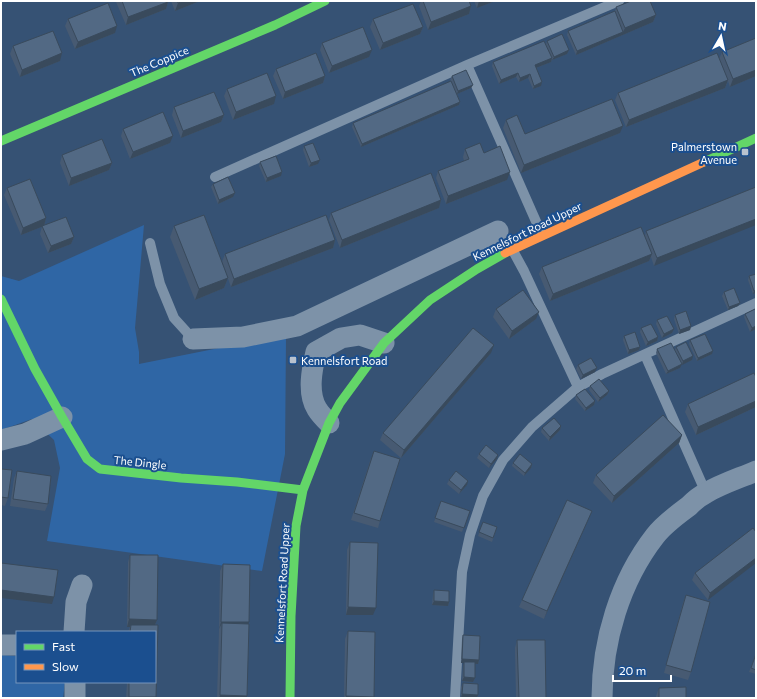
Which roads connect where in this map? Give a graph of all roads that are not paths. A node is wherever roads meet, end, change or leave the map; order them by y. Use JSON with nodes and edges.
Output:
{"nodes":[{"id":1,"x":325,"y":1,"type":"edge"},
{"id":2,"x":619,"y":1,"type":"edge"},
{"id":3,"x":467,"y":65,"type":"junction"},
{"id":4,"x":756,"y":138,"type":"edge"},
{"id":5,"x":1,"y":142,"type":"edge"},
{"id":6,"x":215,"y":177,"type":"dead end"},
{"id":7,"x":498,"y":231,"type":"dead end"},
{"id":8,"x":542,"y":235,"type":"junction"},
{"id":9,"x":150,"y":243,"type":"dead end"},
{"id":10,"x":512,"y":249,"type":"junction"},
{"id":11,"x":1,"y":299,"type":"edge"},
{"id":12,"x":756,"y":303,"type":"edge"},
{"id":13,"x":297,"y":326,"type":"junction"},
{"id":14,"x":193,"y":339,"type":"joint"},
{"id":15,"x":384,"y":343,"type":"junction"},
{"id":16,"x":316,"y":352,"type":"junction"},
{"id":17,"x":645,"y":355,"type":"junction"},
{"id":18,"x":578,"y":387,"type":"junction"},
{"id":19,"x":62,"y":417,"type":"junction"},
{"id":20,"x":329,"y":423,"type":"junction"},
{"id":21,"x":1,"y":440,"type":"edge"},
{"id":22,"x":756,"y":471,"type":"edge"},
{"id":23,"x":303,"y":490,"type":"junction"},
{"id":24,"x":706,"y":493,"type":"junction"},
{"id":25,"x":82,"y":585,"type":"dead end"},
{"id":26,"x":74,"y":631,"type":"edge"},
{"id":27,"x":1,"y":645,"type":"edge"},
{"id":28,"x":16,"y":645,"type":"edge"},
{"id":29,"x":75,"y":683,"type":"edge"},
{"id":30,"x":75,"y":698,"type":"edge"},
{"id":31,"x":290,"y":698,"type":"edge"},
{"id":32,"x":455,"y":698,"type":"edge"},
{"id":33,"x":602,"y":698,"type":"edge"}],
"edges":[{"from":1,"to":5,"type":"street","name":"The Coppice"},
{"from":2,"to":3,"type":"lane"},
{"from":3,"to":6,"type":"lane"},
{"from":3,"to":8,"type":"lane"},
{"from":4,"to":8,"type":"street","name":"Kennelsfort Road Upper"},
{"from":7,"to":13,"type":"street"},
{"from":8,"to":10,"type":"street","name":"Kennelsfort Road Upper"},
{"from":9,"to":14,"type":"lane"},
{"from":10,"to":15,"type":"street","name":"Kennelsfort Road Upper"},
{"from":10,"to":18,"type":"lane"},
{"from":11,"to":19,"type":"street","name":"The Dingle"},
{"from":12,"to":17,"type":"lane"},
{"from":13,"to":14,"type":"street"},
{"from":13,"to":16,"type":"street"},
{"from":15,"to":16,"type":"street"},
{"from":15,"to":20,"type":"street","name":"Kennelsfort Road Upper"},
{"from":16,"to":20,"type":"street"},
{"from":17,"to":18,"type":"lane"},
{"from":17,"to":24,"type":"lane"},
{"from":18,"to":32,"type":"lane"},
{"from":19,"to":21,"type":"street"},
{"from":19,"to":23,"type":"street","name":"The Dingle"},
{"from":20,"to":23,"type":"street","name":"Kennelsfort Road Upper"},
{"from":22,"to":24,"type":"street"},
{"from":23,"to":31,"type":"street","name":"Kennelsfort Road Upper"},
{"from":24,"to":33,"type":"street"},
{"from":25,"to":26,"type":"street"},
{"from":27,"to":28,"type":"street"},
{"from":29,"to":30,"type":"street"}]}
